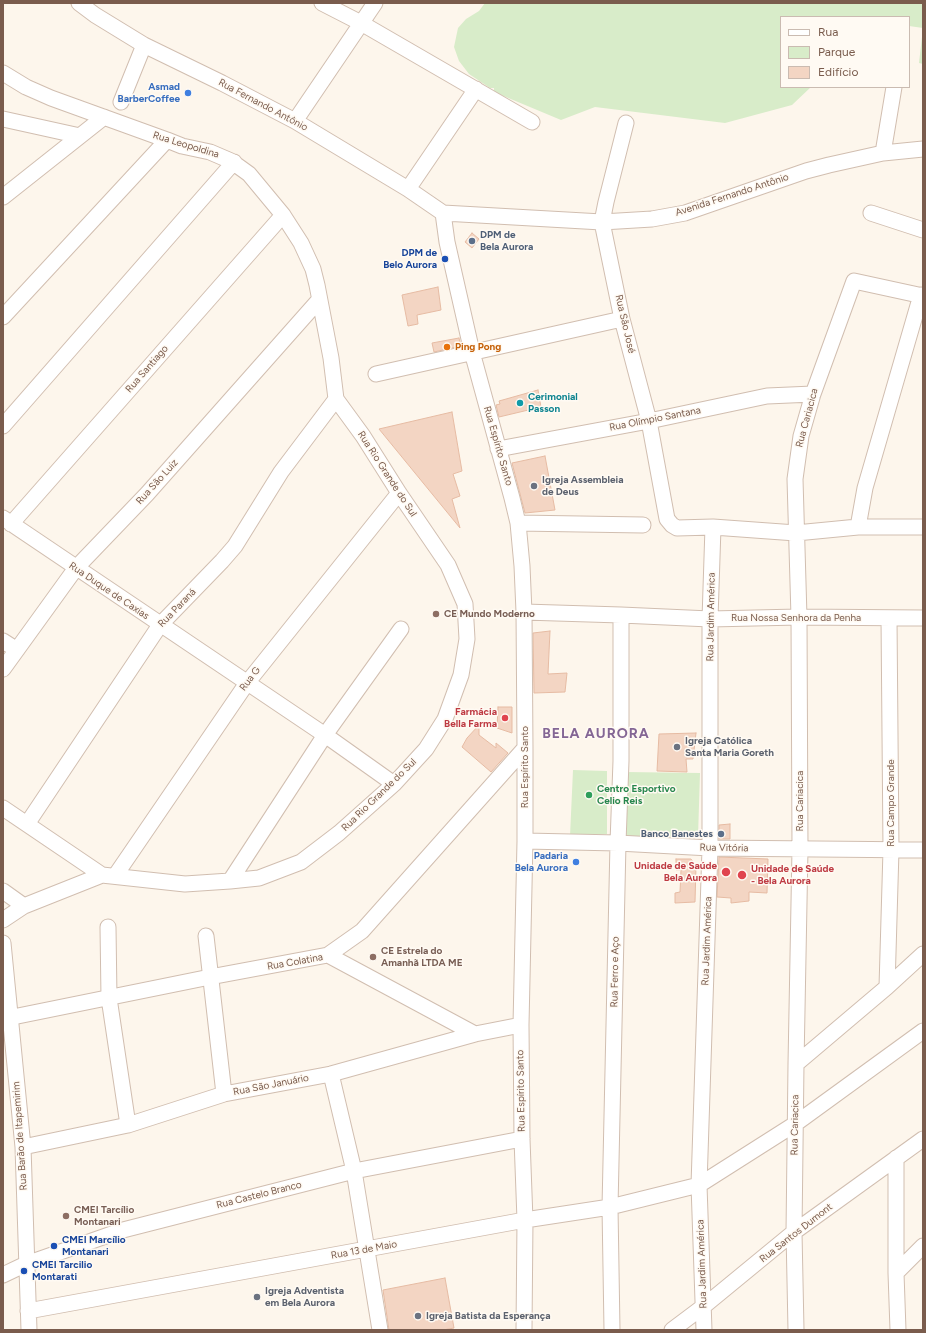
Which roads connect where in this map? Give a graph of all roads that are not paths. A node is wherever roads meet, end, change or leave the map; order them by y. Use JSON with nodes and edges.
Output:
{"nodes":[{"id":1,"x":79,"y":3,"type":"edge"},
{"id":2,"x":322,"y":3,"type":"edge"},
{"id":3,"x":375,"y":3,"type":"edge"},
{"id":4,"x":361,"y":22,"type":"junction"},
{"id":5,"x":144,"y":45,"type":"junction"},
{"id":6,"x":3,"y":73,"type":"edge"},
{"id":7,"x":894,"y":88,"type":"edge"},
{"id":8,"x":476,"y":89,"type":"junction"},
{"id":9,"x":121,"y":102,"type":"dead end"},
{"id":10,"x":104,"y":118,"type":"junction"},
{"id":11,"x":3,"y":119,"type":"edge"},
{"id":12,"x":295,"y":121,"type":"junction"},
{"id":13,"x":532,"y":122,"type":"dead end"},
{"id":14,"x":626,"y":123,"type":"dead end"},
{"id":15,"x":80,"y":136,"type":"junction"},
{"id":16,"x":167,"y":140,"type":"junction"},
{"id":17,"x":923,"y":149,"type":"edge"},
{"id":18,"x":883,"y":153,"type":"junction"},
{"id":19,"x":234,"y":162,"type":"junction"},
{"id":20,"x":10,"y":187,"type":"edge"},
{"id":21,"x":408,"y":189,"type":"junction"},
{"id":22,"x":3,"y":197,"type":"edge"},
{"id":23,"x":444,"y":213,"type":"junction"},
{"id":24,"x":871,"y":213,"type":"dead end"},
{"id":25,"x":283,"y":215,"type":"junction"},
{"id":26,"x":602,"y":222,"type":"junction"},
{"id":27,"x":923,"y":230,"type":"edge"},
{"id":28,"x":922,"y":296,"type":"edge"},
{"id":29,"x":319,"y":300,"type":"junction"},
{"id":30,"x":3,"y":317,"type":"edge"},
{"id":31,"x":622,"y":319,"type":"junction"},
{"id":32,"x":472,"y":352,"type":"junction"},
{"id":33,"x":376,"y":374,"type":"dead end"},
{"id":34,"x":813,"y":394,"type":"junction"},
{"id":35,"x":336,"y":399,"type":"junction"},
{"id":36,"x":649,"y":420,"type":"junction"},
{"id":37,"x":3,"y":426,"type":"edge"},
{"id":38,"x":498,"y":449,"type":"junction"},
{"id":39,"x":398,"y":492,"type":"junction"},
{"id":40,"x":7,"y":521,"type":"edge"},
{"id":41,"x":518,"y":522,"type":"junction"},
{"id":42,"x":643,"y":525,"type":"dead end"},
{"id":43,"x":713,"y":527,"type":"junction"},
{"id":44,"x":858,"y":527,"type":"junction"},
{"id":45,"x":923,"y":527,"type":"edge"},
{"id":46,"x":796,"y":533,"type":"junction"},
{"id":47,"x":76,"y":568,"type":"junction"},
{"id":48,"x":524,"y":612,"type":"junction"},
{"id":49,"x":620,"y":615,"type":"junction"},
{"id":50,"x":799,"y":617,"type":"junction"},
{"id":51,"x":889,"y":618,"type":"junction"},
{"id":52,"x":923,"y":618,"type":"edge"},
{"id":53,"x":710,"y":619,"type":"junction"},
{"id":54,"x":160,"y":625,"type":"junction"},
{"id":55,"x":401,"y":628,"type":"dead end"},
{"id":56,"x":3,"y":640,"type":"edge"},
{"id":57,"x":17,"y":650,"type":"junction"},
{"id":58,"x":3,"y":670,"type":"edge"},
{"id":59,"x":247,"y":683,"type":"junction"},
{"id":60,"x":325,"y":735,"type":"junction"},
{"id":61,"x":525,"y":748,"type":"junction"},
{"id":62,"x":394,"y":784,"type":"junction"},
{"id":63,"x":3,"y":808,"type":"edge"},
{"id":64,"x":27,"y":824,"type":"junction"},
{"id":65,"x":525,"y":842,"type":"junction"},
{"id":66,"x":618,"y":843,"type":"junction"},
{"id":67,"x":710,"y":848,"type":"junction"},
{"id":68,"x":800,"y":849,"type":"junction"},
{"id":69,"x":891,"y":850,"type":"junction"},
{"id":70,"x":923,"y":850,"type":"edge"},
{"id":71,"x":109,"y":875,"type":"junction"},
{"id":72,"x":230,"y":881,"type":"junction"},
{"id":73,"x":3,"y":891,"type":"edge"},
{"id":74,"x":24,"y":906,"type":"junction"},
{"id":75,"x":3,"y":920,"type":"edge"},
{"id":76,"x":108,"y":927,"type":"dead end"},
{"id":77,"x":206,"y":936,"type":"dead end"},
{"id":78,"x":3,"y":943,"type":"edge"},
{"id":79,"x":923,"y":954,"type":"edge"},
{"id":80,"x":328,"y":956,"type":"junction"},
{"id":81,"x":210,"y":977,"type":"junction"},
{"id":82,"x":887,"y":987,"type":"junction"},
{"id":83,"x":109,"y":998,"type":"junction"},
{"id":84,"x":6,"y":1018,"type":"edge"},
{"id":85,"x":521,"y":1025,"type":"junction"},
{"id":86,"x":923,"y":1031,"type":"edge"},
{"id":87,"x":475,"y":1034,"type":"junction"},
{"id":88,"x":796,"y":1064,"type":"junction"},
{"id":89,"x":331,"y":1074,"type":"junction"},
{"id":90,"x":224,"y":1094,"type":"junction"},
{"id":91,"x":795,"y":1124,"type":"junction"},
{"id":92,"x":128,"y":1125,"type":"junction"},
{"id":93,"x":522,"y":1139,"type":"junction"},
{"id":94,"x":923,"y":1139,"type":"edge"},
{"id":95,"x":23,"y":1148,"type":"junction"},
{"id":96,"x":896,"y":1158,"type":"junction"},
{"id":97,"x":354,"y":1171,"type":"junction"},
{"id":98,"x":699,"y":1185,"type":"junction"},
{"id":99,"x":610,"y":1207,"type":"junction"},
{"id":100,"x":525,"y":1220,"type":"junction"},
{"id":101,"x":794,"y":1232,"type":"junction"},
{"id":102,"x":923,"y":1246,"type":"edge"},
{"id":103,"x":367,"y":1249,"type":"junction"},
{"id":104,"x":26,"y":1264,"type":"junction"},
{"id":105,"x":896,"y":1273,"type":"junction"},
{"id":106,"x":3,"y":1275,"type":"edge"},
{"id":107,"x":704,"y":1306,"type":"junction"},
{"id":108,"x":28,"y":1310,"type":"junction"},
{"id":109,"x":29,"y":1330,"type":"edge"},
{"id":110,"x":380,"y":1330,"type":"edge"},
{"id":111,"x":524,"y":1330,"type":"edge"},
{"id":112,"x":612,"y":1330,"type":"edge"},
{"id":113,"x":672,"y":1330,"type":"edge"},
{"id":114,"x":704,"y":1330,"type":"edge"},
{"id":115,"x":796,"y":1330,"type":"edge"},
{"id":116,"x":898,"y":1330,"type":"edge"}],
"edges":[{"from":1,"to":5,"type":"street","name":"Rua Fernando Antônio"},
{"from":2,"to":4,"type":"street"},
{"from":3,"to":4,"type":"street"},
{"from":4,"to":8,"type":"street"},
{"from":4,"to":12,"type":"street"},
{"from":5,"to":9,"type":"street"},
{"from":5,"to":12,"type":"street","name":"Rua Fernando Antônio"},
{"from":6,"to":10,"type":"street","name":"Rua Leopoldina"},
{"from":7,"to":18,"type":"street"},
{"from":8,"to":13,"type":"street"},
{"from":8,"to":21,"type":"street"},
{"from":10,"to":15,"type":"street"},
{"from":10,"to":16,"type":"street","name":"Rua Leopoldina"},
{"from":11,"to":15,"type":"street"},
{"from":12,"to":21,"type":"street","name":"Rua Fernando Antônio"},
{"from":14,"to":26,"type":"street","name":"Rua São José"},
{"from":15,"to":20,"type":"street"},
{"from":16,"to":19,"type":"street","name":"Rua Leopoldina"},
{"from":16,"to":30,"type":"street"},
{"from":17,"to":18,"type":"street","name":"Avenida Fernando Antônio"},
{"from":18,"to":26,"type":"street","name":"Avenida Fernando Antônio"},
{"from":19,"to":25,"type":"street","name":"Rua Leopoldina"},
{"from":19,"to":37,"type":"street"},
{"from":20,"to":22,"type":"street"},
{"from":21,"to":23,"type":"street","name":"Rua Fernando Antônio"},
{"from":23,"to":26,"type":"street","name":"Avenida Fernando Antônio"},
{"from":23,"to":32,"type":"street","name":"Rua Espírito Santo"},
{"from":24,"to":27,"type":"street"},
{"from":25,"to":29,"type":"street","name":"Rua Leopoldina"},
{"from":25,"to":40,"type":"street","name":"Rua Santiago"},
{"from":26,"to":31,"type":"street","name":"Rua São José"},
{"from":28,"to":34,"type":"street","name":"Rua Cariacica"},
{"from":28,"to":44,"type":"street"},
{"from":29,"to":35,"type":"street","name":"Rua Leopoldina"},
{"from":29,"to":47,"type":"street","name":"Rua São Luiz"},
{"from":31,"to":32,"type":"street"},
{"from":31,"to":36,"type":"street","name":"Rua São José"},
{"from":32,"to":33,"type":"street"},
{"from":32,"to":38,"type":"street","name":"Rua Espírito Santo"},
{"from":34,"to":36,"type":"street","name":"Rua Olímpio Santana"},
{"from":34,"to":46,"type":"street","name":"Rua Cariacica"},
{"from":35,"to":39,"type":"street","name":"Rua Rio Grande do Sul"},
{"from":35,"to":54,"type":"street","name":"Rua Paraná"},
{"from":36,"to":38,"type":"street","name":"Rua Olímpio Santana"},
{"from":36,"to":43,"type":"street","name":"Rua São José"},
{"from":38,"to":41,"type":"street","name":"Rua Espírito Santo"},
{"from":39,"to":59,"type":"street","name":"Rua G"},
{"from":39,"to":62,"type":"street","name":"Rua Rio Grande do Sul"},
{"from":40,"to":47,"type":"street","name":"Rua Duque de Caxias"},
{"from":41,"to":42,"type":"street"},
{"from":41,"to":48,"type":"street","name":"Rua Espírito Santo"},
{"from":43,"to":46,"type":"street"},
{"from":43,"to":53,"type":"street","name":"Rua Jardim América"},
{"from":44,"to":45,"type":"street"},
{"from":44,"to":46,"type":"street"},
{"from":46,"to":50,"type":"street","name":"Rua Cariacica"},
{"from":47,"to":54,"type":"street","name":"Rua Duque de Caxias"},
{"from":47,"to":57,"type":"street","name":"Rua São Luiz"},
{"from":48,"to":49,"type":"street","name":"Rua Nossa Senhora da Penha"},
{"from":48,"to":61,"type":"street","name":"Rua Espírito Santo"},
{"from":49,"to":53,"type":"street","name":"Rua Nossa Senhora da Penha"},
{"from":49,"to":66,"type":"street","name":"Rua Ferro e Aço"},
{"from":50,"to":51,"type":"street","name":"Rua Nossa Senhora da Penha"},
{"from":50,"to":53,"type":"street","name":"Rua Nossa Senhora da Penha"},
{"from":50,"to":68,"type":"street","name":"Rua Cariacica"},
{"from":51,"to":52,"type":"street","name":"Rua Nossa Senhora da Penha"},
{"from":51,"to":69,"type":"street","name":"Rua Campo Grande"},
{"from":53,"to":67,"type":"street","name":"Rua Jardim América"},
{"from":54,"to":59,"type":"street","name":"Rua Duque de Caxias"},
{"from":54,"to":64,"type":"street","name":"Rua Paraná"},
{"from":55,"to":60,"type":"street"},
{"from":56,"to":57,"type":"street"},
{"from":57,"to":58,"type":"street","name":"Rua São Luiz"},
{"from":59,"to":60,"type":"street","name":"Rua Duque de Caxias"},
{"from":59,"to":71,"type":"street","name":"Rua G"},
{"from":60,"to":62,"type":"street","name":"Rua Duque de Caxias"},
{"from":60,"to":72,"type":"street"},
{"from":61,"to":65,"type":"street","name":"Rua Espírito Santo"},
{"from":61,"to":80,"type":"street","name":"Rua Colatina"},
{"from":62,"to":72,"type":"street","name":"Rua Rio Grande do Sul"},
{"from":63,"to":64,"type":"street"},
{"from":64,"to":71,"type":"street"},
{"from":65,"to":66,"type":"street","name":"Rua Vitória"},
{"from":65,"to":85,"type":"street","name":"Rua Espírito Santo"},
{"from":66,"to":67,"type":"street","name":"Rua Vitória"},
{"from":66,"to":99,"type":"street","name":"Rua Ferro e Aço"},
{"from":67,"to":68,"type":"street","name":"Rua Vitória"},
{"from":67,"to":98,"type":"street","name":"Rua Jardim América"},
{"from":68,"to":69,"type":"street","name":"Rua Vitória"},
{"from":68,"to":88,"type":"street","name":"Rua Cariacica"},
{"from":69,"to":70,"type":"street","name":"Rua Vitória"},
{"from":69,"to":82,"type":"street","name":"Rua Campo Grande"},
{"from":71,"to":72,"type":"street","name":"Rua Rio Grande do Sul"},
{"from":71,"to":74,"type":"street","name":"Rua Rio Grande do Sul"},
{"from":73,"to":74,"type":"street"},
{"from":74,"to":75,"type":"street","name":"Rua Rio Grande do Sul"},
{"from":76,"to":83,"type":"street"},
{"from":77,"to":81,"type":"street"},
{"from":78,"to":84,"type":"street","name":"Rua Barão de Itapemirim"},
{"from":79,"to":82,"type":"street"},
{"from":80,"to":81,"type":"street","name":"Rua Colatina"},
{"from":80,"to":87,"type":"street"},
{"from":81,"to":83,"type":"street","name":"Rua Colatina"},
{"from":81,"to":90,"type":"street"},
{"from":82,"to":88,"type":"street"},
{"from":83,"to":84,"type":"street","name":"Rua Colatina"},
{"from":83,"to":92,"type":"street"},
{"from":84,"to":95,"type":"street","name":"Rua Barão de Itapemirim"},
{"from":85,"to":87,"type":"street","name":"Rua São Januário"},
{"from":85,"to":93,"type":"street","name":"Rua Espírito Santo"},
{"from":86,"to":91,"type":"street","name":"Rua 13 de Maio"},
{"from":87,"to":89,"type":"street","name":"Rua São Januário"},
{"from":88,"to":91,"type":"street","name":"Rua Cariacica"},
{"from":89,"to":90,"type":"street","name":"Rua São Januário"},
{"from":89,"to":97,"type":"street"},
{"from":90,"to":92,"type":"street","name":"Rua São Januário"},
{"from":91,"to":98,"type":"street","name":"Rua 13 de Maio"},
{"from":91,"to":101,"type":"street","name":"Rua Cariacica"},
{"from":92,"to":95,"type":"street","name":"Rua São Januário"},
{"from":93,"to":97,"type":"street","name":"Rua Castelo Branco"},
{"from":93,"to":100,"type":"street","name":"Rua Espírito Santo"},
{"from":94,"to":96,"type":"street","name":"Rua Santos Dumont"},
{"from":95,"to":104,"type":"street","name":"Rua Barão de Itapemirim"},
{"from":96,"to":101,"type":"street","name":"Rua Santos Dumont"},
{"from":96,"to":105,"type":"street"},
{"from":97,"to":103,"type":"street"},
{"from":97,"to":104,"type":"street","name":"Rua Castelo Branco"},
{"from":98,"to":99,"type":"street","name":"Rua 13 de Maio"},
{"from":98,"to":107,"type":"street","name":"Rua Jardim América"},
{"from":99,"to":100,"type":"street","name":"Rua 13 de Maio"},
{"from":99,"to":112,"type":"street","name":"Rua Ferro e Aço"},
{"from":100,"to":103,"type":"street","name":"Rua 13 de Maio"},
{"from":100,"to":111,"type":"street","name":"Rua Espírito Santo"},
{"from":101,"to":107,"type":"street","name":"Rua Santos Dumont"},
{"from":101,"to":115,"type":"street","name":"Rua Cariacica"},
{"from":102,"to":105,"type":"street"},
{"from":103,"to":108,"type":"street","name":"Rua 13 de Maio"},
{"from":103,"to":110,"type":"street"},
{"from":104,"to":106,"type":"street","name":"Rua Castelo Branco"},
{"from":104,"to":108,"type":"street","name":"Rua Barão de Itapemirim"},
{"from":105,"to":116,"type":"street"},
{"from":107,"to":113,"type":"street","name":"Rua Santos Dumont"},
{"from":107,"to":114,"type":"street","name":"Rua Jardim América"},
{"from":108,"to":109,"type":"street","name":"Rua Barão de Itapemirim"}]}
